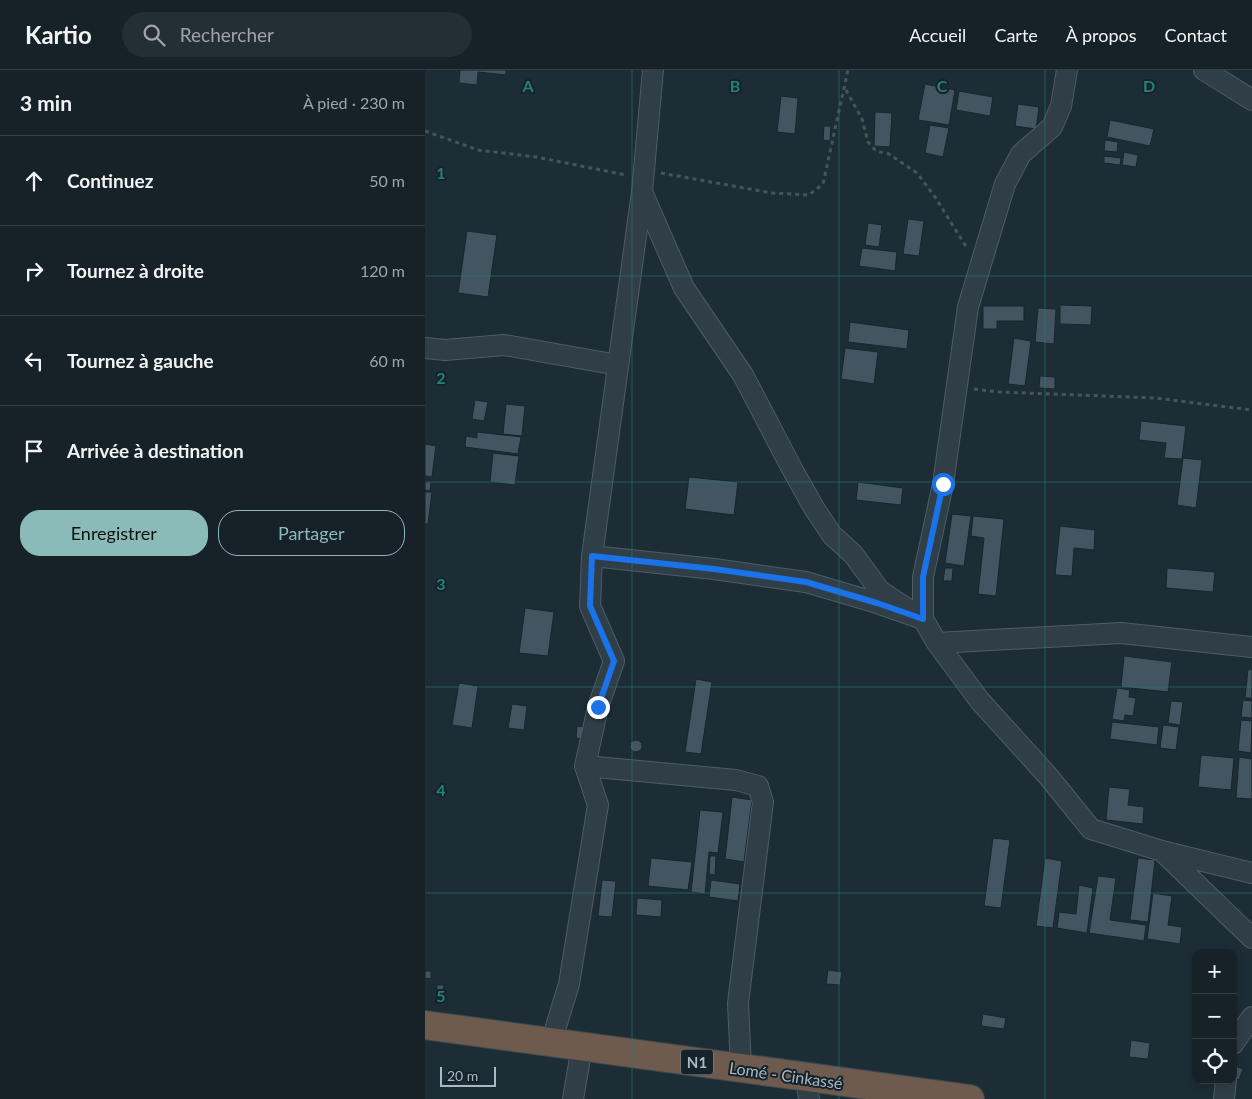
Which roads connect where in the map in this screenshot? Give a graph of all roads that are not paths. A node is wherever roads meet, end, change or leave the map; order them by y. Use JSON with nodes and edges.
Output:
{"nodes":[{"id":1,"x":653,"y":70,"type":"edge"},
{"id":2,"x":1067,"y":70,"type":"edge"},
{"id":3,"x":1204,"y":70,"type":"edge"},
{"id":4,"x":1252,"y":100,"type":"edge"},
{"id":5,"x":643,"y":180,"type":"junction"},
{"id":6,"x":425,"y":348,"type":"edge"},
{"id":7,"x":618,"y":365,"type":"junction"},
{"id":8,"x":592,"y":556,"type":"junction"},
{"id":9,"x":923,"y":619,"type":"junction"},
{"id":10,"x":937,"y":643,"type":"junction"},
{"id":11,"x":1252,"y":647,"type":"edge"},
{"id":12,"x":585,"y":766,"type":"junction"},
{"id":13,"x":1162,"y":851,"type":"junction"},
{"id":14,"x":1252,"y":873,"type":"edge"},
{"id":15,"x":1252,"y":938,"type":"edge"},
{"id":16,"x":1252,"y":1017,"type":"edge"},
{"id":17,"x":428,"y":1030,"type":"edge"},
{"id":18,"x":1237,"y":1039,"type":"edge"},
{"id":19,"x":551,"y":1043,"type":"junction"},
{"id":20,"x":582,"y":1047,"type":"junction"},
{"id":21,"x":741,"y":1068,"type":"junction"},
{"id":22,"x":1225,"y":1084,"type":"edge"},
{"id":23,"x":807,"y":1088,"type":"edge"},
{"id":24,"x":573,"y":1099,"type":"edge"},
{"id":25,"x":970,"y":1099,"type":"edge"},
{"id":26,"x":1223,"y":1099,"type":"edge"}],
"edges":[{"from":1,"to":5,"type":"street"},
{"from":2,"to":9,"type":"street"},
{"from":3,"to":4,"type":"street"},
{"from":5,"to":7,"type":"street"},
{"from":5,"to":9,"type":"street"},
{"from":6,"to":7,"type":"street"},
{"from":7,"to":8,"type":"street"},
{"from":8,"to":9,"type":"street"},
{"from":8,"to":12,"type":"street"},
{"from":9,"to":10,"type":"street"},
{"from":10,"to":11,"type":"street"},
{"from":10,"to":13,"type":"street"},
{"from":12,"to":19,"type":"street"},
{"from":12,"to":21,"type":"street"},
{"from":13,"to":14,"type":"street"},
{"from":13,"to":15,"type":"street"},
{"from":16,"to":18,"type":"street"},
{"from":17,"to":19,"type":"highway","name":"Lomé - Cinkassé","number":"N1"},
{"from":19,"to":20,"type":"highway","name":"Lomé - Cinkassé","number":"N1"},
{"from":20,"to":21,"type":"highway","name":"Lomé - Cinkassé","number":"N1"},
{"from":20,"to":24,"type":"street"},
{"from":21,"to":23,"type":"highway","name":"Lomé - Cinkassé","number":"N1"},
{"from":22,"to":26,"type":"street"},
{"from":23,"to":25,"type":"highway","name":"Lomé - Cinkassé","number":"N1"}]}
